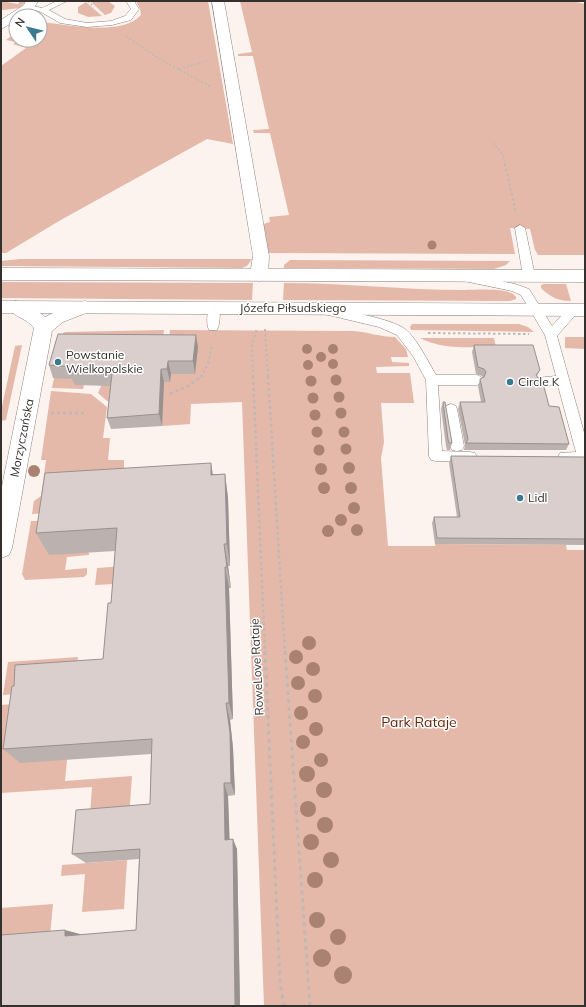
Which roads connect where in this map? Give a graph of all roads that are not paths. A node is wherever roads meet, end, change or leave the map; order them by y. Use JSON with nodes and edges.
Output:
{"nodes":[{"id":1,"x":64,"y":1,"type":"edge"},
{"id":2,"x":130,"y":1,"type":"edge"},
{"id":3,"x":218,"y":1,"type":"edge"},
{"id":4,"x":48,"y":8,"type":"edge"},
{"id":5,"x":48,"y":13,"type":"edge"},
{"id":6,"x":520,"y":228,"type":"road end"},
{"id":7,"x":1,"y":274,"type":"edge"},
{"id":8,"x":259,"y":275,"type":"junction"},
{"id":9,"x":453,"y":276,"type":"junction"},
{"id":10,"x":529,"y":276,"type":"junction"},
{"id":11,"x":585,"y":276,"type":"edge"},
{"id":12,"x":8,"y":307,"type":"edge"},
{"id":13,"x":85,"y":307,"type":"junction"},
{"id":14,"x":214,"y":308,"type":"junction"},
{"id":15,"x":317,"y":308,"type":"junction"},
{"id":16,"x":536,"y":309,"type":"junction"},
{"id":17,"x":579,"y":310,"type":"edge"},
{"id":18,"x":213,"y":327,"type":"road end"},
{"id":19,"x":43,"y":328,"type":"junction"},
{"id":20,"x":551,"y":335,"type":"junction"},
{"id":21,"x":432,"y":380,"type":"junction"},
{"id":22,"x":477,"y":380,"type":"dead end"},
{"id":23,"x":540,"y":381,"type":"edge"},
{"id":24,"x":563,"y":381,"type":"junction"},
{"id":25,"x":452,"y":409,"type":"dead end"},
{"id":26,"x":457,"y":446,"type":"dead end"},
{"id":27,"x":482,"y":457,"type":"edge"},
{"id":28,"x":553,"y":457,"type":"edge"},
{"id":29,"x":1,"y":548,"type":"edge"}],
"edges":[{"from":1,"to":4,"type":"lane"},
{"from":2,"to":5,"type":"lane"},
{"from":3,"to":8,"type":"street"},
{"from":6,"to":10,"type":"lane"},
{"from":7,"to":8,"type":"street"},
{"from":8,"to":9,"type":"street"},
{"from":9,"to":10,"type":"street"},
{"from":9,"to":16,"type":"lane"},
{"from":10,"to":11,"type":"street"},
{"from":12,"to":13,"type":"street","name":"Józefa Piłsudskiego"},
{"from":12,"to":19,"type":"street"},
{"from":13,"to":14,"type":"street","name":"Józefa Piłsudskiego"},
{"from":13,"to":19,"type":"street"},
{"from":14,"to":15,"type":"street","name":"Józefa Piłsudskiego"},
{"from":14,"to":18,"type":"lane"},
{"from":15,"to":16,"type":"street","name":"Józefa Piłsudskiego"},
{"from":15,"to":21,"type":"lane"},
{"from":16,"to":17,"type":"street","name":"Józefa Piłsudskiego"},
{"from":16,"to":20,"type":"lane"},
{"from":17,"to":20,"type":"lane"},
{"from":19,"to":29,"type":"street","name":"Morzyczańska"},
{"from":20,"to":24,"type":"lane"},
{"from":21,"to":22,"type":"lane"},
{"from":21,"to":27,"type":"lane"},
{"from":23,"to":24,"type":"lane"},
{"from":24,"to":28,"type":"lane"},
{"from":25,"to":26,"type":"lane"}]}
